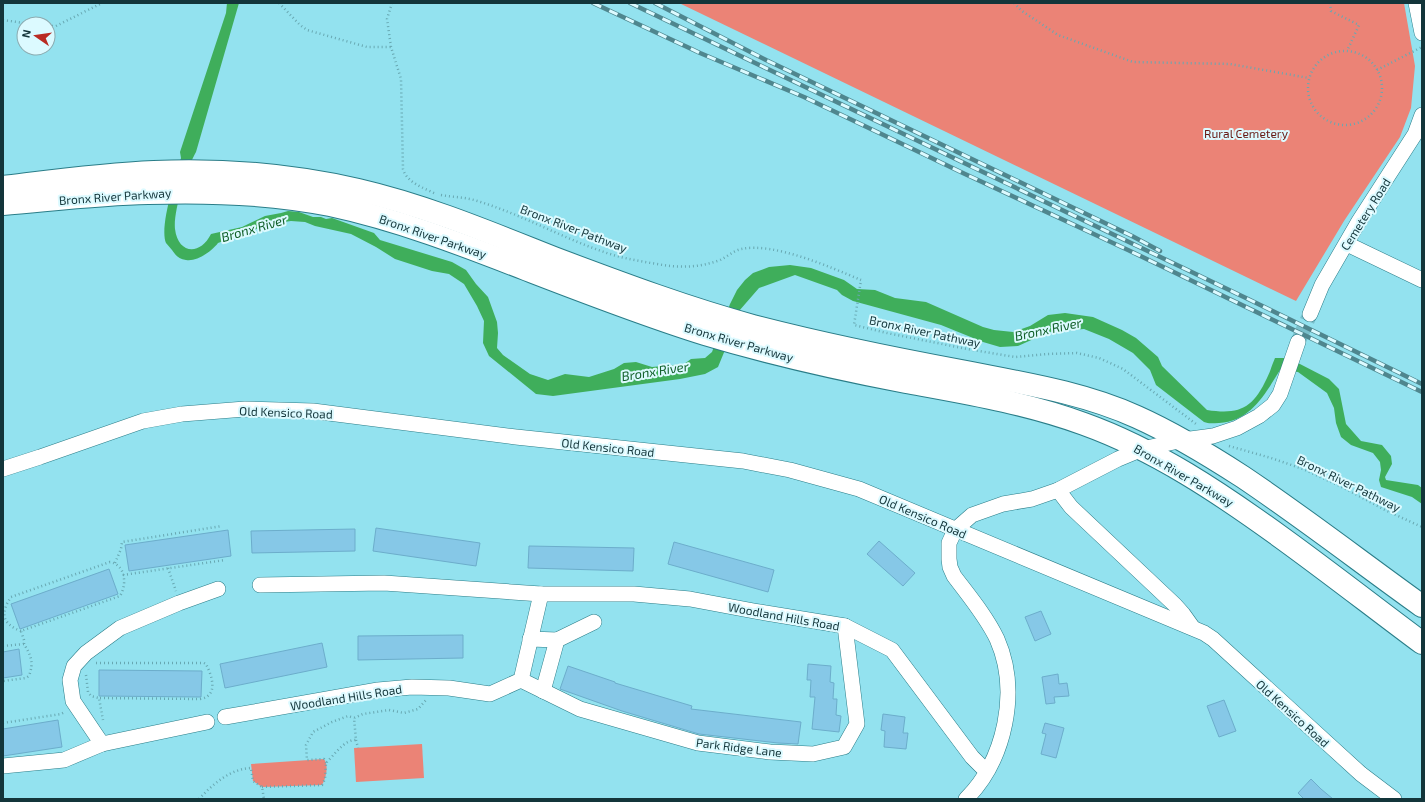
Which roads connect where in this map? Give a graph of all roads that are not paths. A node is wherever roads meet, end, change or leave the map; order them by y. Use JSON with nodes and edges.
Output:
{"nodes":[{"id":1,"x":1416,"y":3,"type":"edge"},
{"id":2,"x":1422,"y":33,"type":"edge"},
{"id":3,"x":1422,"y":115,"type":"edge"},
{"id":4,"x":3,"y":187,"type":"edge"},
{"id":5,"x":3,"y":204,"type":"edge"},
{"id":6,"x":1347,"y":244,"type":"junction"},
{"id":7,"x":1422,"y":280,"type":"edge"},
{"id":8,"x":1310,"y":314,"type":"tunnel mouth"},
{"id":9,"x":713,"y":325,"type":"junction"},
{"id":10,"x":743,"y":334,"type":"junction"},
{"id":11,"x":1296,"y":348,"type":"tunnel mouth"},
{"id":12,"x":1191,"y":434,"type":"junction"},
{"id":13,"x":1142,"y":449,"type":"junction"},
{"id":14,"x":3,"y":468,"type":"edge"},
{"id":15,"x":1058,"y":490,"type":"junction"},
{"id":16,"x":955,"y":530,"type":"junction"},
{"id":17,"x":260,"y":585,"type":"dead end"},
{"id":18,"x":218,"y":589,"type":"dead end"},
{"id":19,"x":541,"y":594,"type":"junction"},
{"id":20,"x":1422,"y":606,"type":"edge"},
{"id":21,"x":594,"y":622,"type":"dead end"},
{"id":22,"x":845,"y":626,"type":"junction"},
{"id":23,"x":1193,"y":628,"type":"junction"},
{"id":24,"x":530,"y":639,"type":"junction"},
{"id":25,"x":557,"y":640,"type":"junction"},
{"id":26,"x":1422,"y":643,"type":"edge"},
{"id":27,"x":521,"y":680,"type":"junction"},
{"id":28,"x":543,"y":691,"type":"junction"},
{"id":29,"x":224,"y":718,"type":"dead end"},
{"id":30,"x":207,"y":722,"type":"dead end"},
{"id":31,"x":105,"y":743,"type":"junction"},
{"id":32,"x":3,"y":766,"type":"edge"},
{"id":33,"x":986,"y":771,"type":"junction"},
{"id":34,"x":966,"y":799,"type":"edge"},
{"id":35,"x":1394,"y":799,"type":"edge"}],
"edges":[{"from":1,"to":2,"type":"street"},
{"from":3,"to":6,"type":"street","name":"Cemetery Road"},
{"from":4,"to":9,"type":"highway","name":"Bronx River Parkway"},
{"from":5,"to":9,"type":"highway","name":"Bronx River Parkway"},
{"from":6,"to":7,"type":"street"},
{"from":6,"to":8,"type":"street","name":"Cemetery Road"},
{"from":9,"to":10,"type":"highway","name":"Bronx River Parkway"},
{"from":10,"to":12,"type":"highway","name":"Bronx River Parkway"},
{"from":10,"to":13,"type":"highway","name":"Bronx River Parkway"},
{"from":11,"to":12,"type":"street"},
{"from":12,"to":13,"type":"street"},
{"from":12,"to":20,"type":"highway","name":"Bronx River Parkway"},
{"from":13,"to":15,"type":"street"},
{"from":13,"to":26,"type":"highway","name":"Bronx River Parkway"},
{"from":14,"to":16,"type":"street","name":"Old Kensico Road"},
{"from":15,"to":16,"type":"street"},
{"from":15,"to":23,"type":"street","name":"Old Kensico Road"},
{"from":16,"to":23,"type":"street","name":"Old Kensico Road"},
{"from":16,"to":33,"type":"street"},
{"from":17,"to":19,"type":"street","name":"Woodland Hills Road"},
{"from":18,"to":31,"type":"street"},
{"from":19,"to":22,"type":"street","name":"Woodland Hills Road"},
{"from":19,"to":24,"type":"street"},
{"from":21,"to":25,"type":"street"},
{"from":22,"to":28,"type":"street","name":"Park Ridge Lane"},
{"from":22,"to":33,"type":"street","name":"Woodland Hills Road"},
{"from":23,"to":35,"type":"street","name":"Old Kensico Road"},
{"from":24,"to":25,"type":"street"},
{"from":24,"to":27,"type":"street"},
{"from":25,"to":28,"type":"street"},
{"from":27,"to":28,"type":"street","name":"Park Ridge Lane"},
{"from":27,"to":29,"type":"street","name":"Woodland Hills Road"},
{"from":30,"to":31,"type":"street"},
{"from":31,"to":32,"type":"street"},
{"from":33,"to":34,"type":"street"}]}
